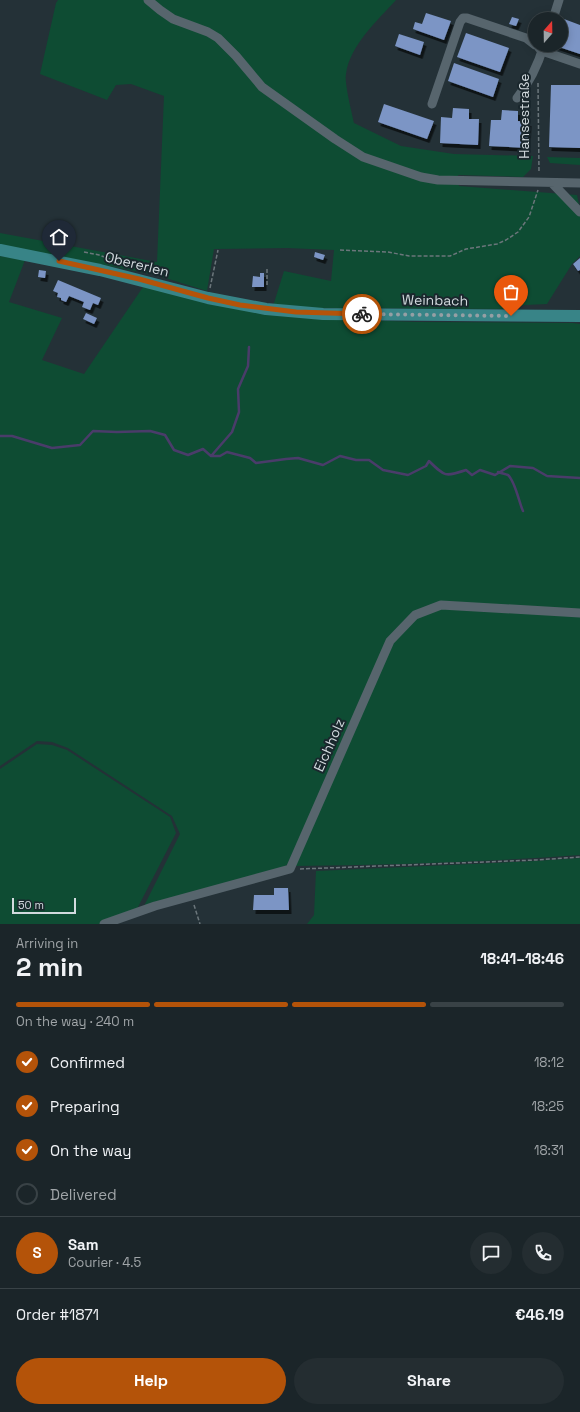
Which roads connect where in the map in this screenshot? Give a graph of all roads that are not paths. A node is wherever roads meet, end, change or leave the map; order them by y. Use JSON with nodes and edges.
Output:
{"nodes":[{"id":1,"x":148,"y":0,"type":"edge"},
{"id":2,"x":560,"y":0,"type":"edge"},
{"id":3,"x":556,"y":12,"type":"edge"},
{"id":4,"x":528,"y":39,"type":"edge"},
{"id":5,"x":539,"y":52,"type":"edge"},
{"id":6,"x":553,"y":52,"type":"edge"},
{"id":7,"x":580,"y":64,"type":"edge"},
{"id":8,"x":517,"y":98,"type":"dead end"},
{"id":9,"x":432,"y":104,"type":"dead end"},
{"id":10,"x":552,"y":183,"type":"junction"},
{"id":11,"x":580,"y":183,"type":"edge"},
{"id":12,"x":580,"y":212,"type":"edge"},
{"id":13,"x":0,"y":250,"type":"edge"},
{"id":14,"x":266,"y":309,"type":"joint"},
{"id":15,"x":580,"y":316,"type":"edge"},
{"id":16,"x":580,"y":613,"type":"edge"},
{"id":17,"x":104,"y":924,"type":"edge"}],
"edges":[{"from":1,"to":10,"type":"street"},
{"from":2,"to":3,"type":"street"},
{"from":4,"to":9,"type":"street"},
{"from":5,"to":8,"type":"street","name":"Hansestraße"},
{"from":6,"to":7,"type":"street"},
{"from":10,"to":11,"type":"street"},
{"from":10,"to":12,"type":"street"},
{"from":13,"to":14,"type":"main road","name":"Obererlen"},
{"from":14,"to":15,"type":"main road","name":"Weinbach"},
{"from":16,"to":17,"type":"street","name":"Eichholz"}]}
